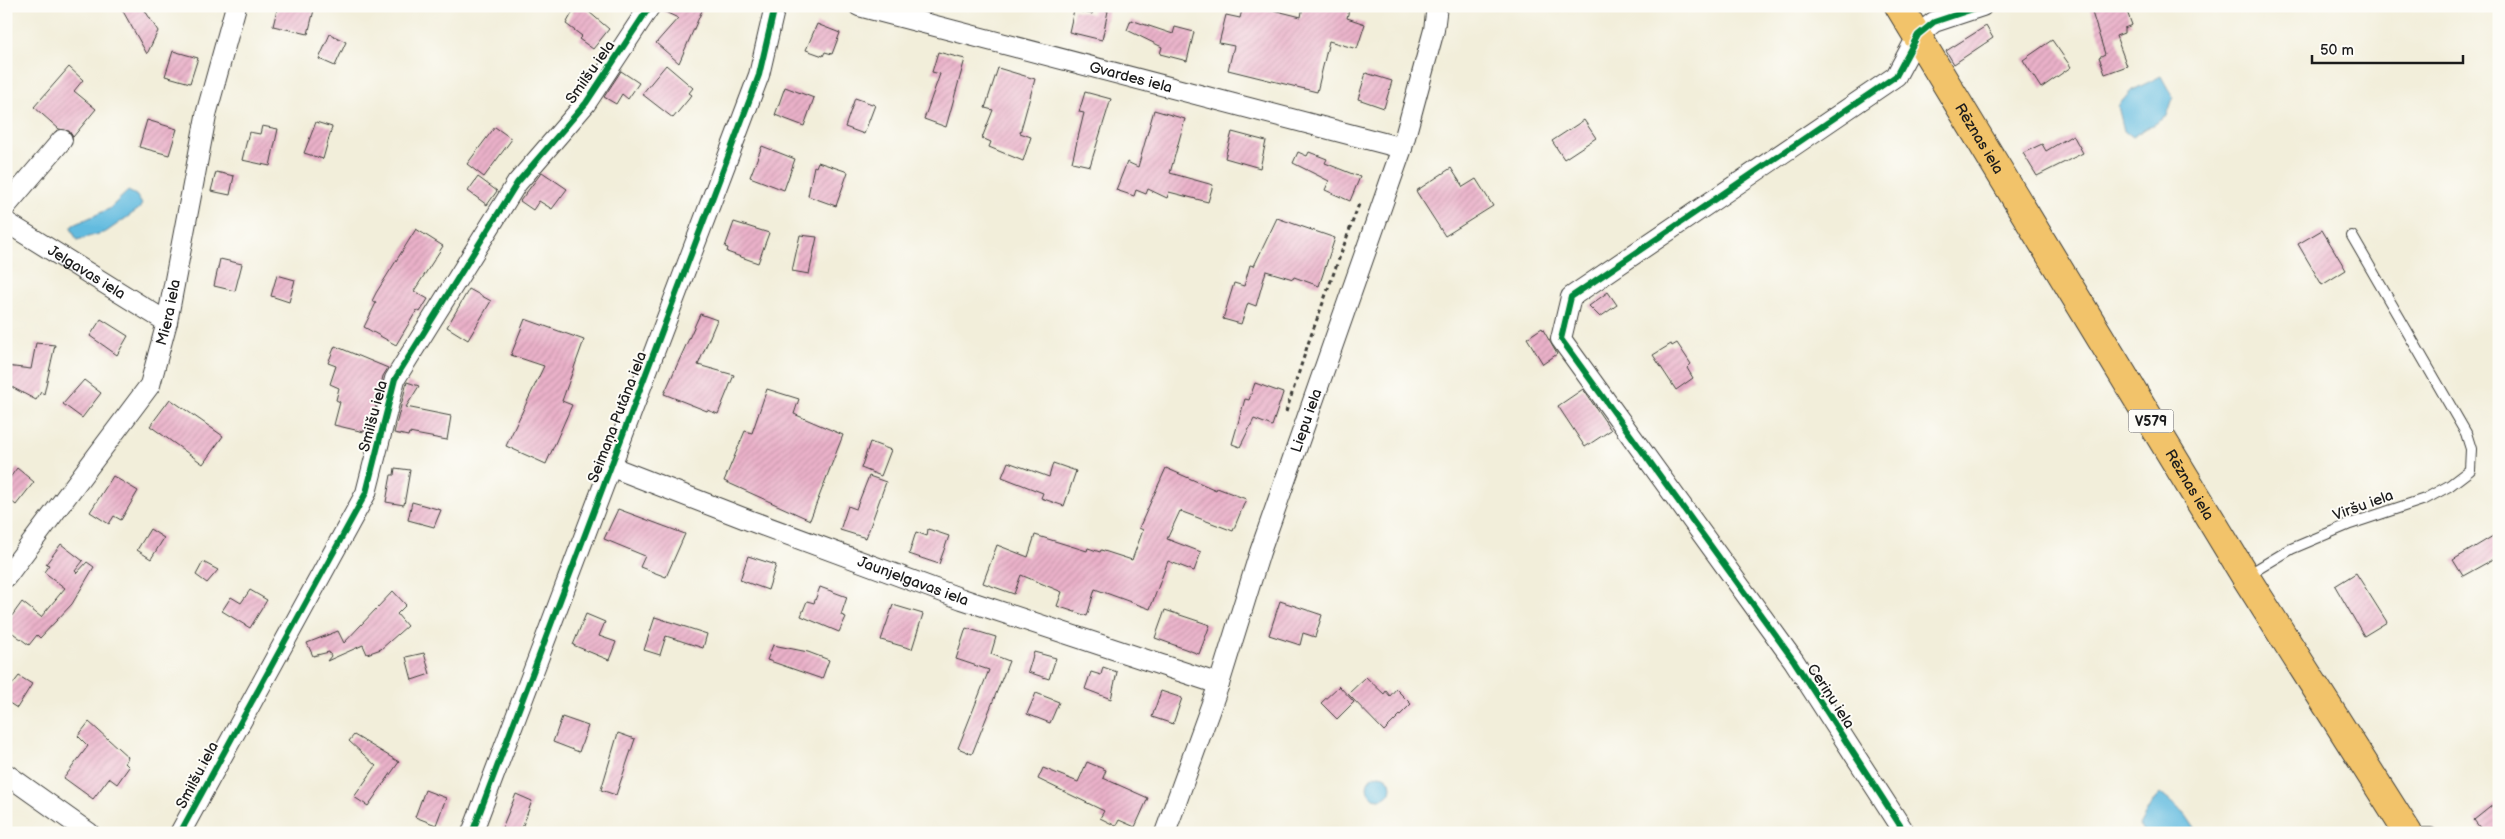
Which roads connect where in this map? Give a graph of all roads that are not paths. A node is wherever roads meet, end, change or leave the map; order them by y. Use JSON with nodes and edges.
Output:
{"nodes":[{"id":1,"x":236,"y":6,"type":"edge"},
{"id":2,"x":650,"y":6,"type":"edge"},
{"id":3,"x":775,"y":6,"type":"edge"},
{"id":4,"x":859,"y":6,"type":"edge"},
{"id":5,"x":1437,"y":6,"type":"edge"},
{"id":6,"x":1899,"y":6,"type":"edge"},
{"id":7,"x":1982,"y":6,"type":"edge"},
{"id":8,"x":1918,"y":35,"type":"junction"},
{"id":9,"x":62,"y":140,"type":"dead end"},
{"id":10,"x":1402,"y":148,"type":"junction"},
{"id":11,"x":6,"y":206,"type":"edge"},
{"id":12,"x":6,"y":222,"type":"edge"},
{"id":13,"x":2352,"y":236,"type":"dead end"},
{"id":14,"x":166,"y":322,"type":"junction"},
{"id":15,"x":612,"y":467,"type":"junction"},
{"id":16,"x":2245,"y":576,"type":"junction"},
{"id":17,"x":6,"y":577,"type":"edge"},
{"id":18,"x":1219,"y":684,"type":"junction"},
{"id":19,"x":6,"y":774,"type":"edge"},
{"id":20,"x":89,"y":833,"type":"edge"},
{"id":21,"x":180,"y":833,"type":"edge"},
{"id":22,"x":472,"y":833,"type":"edge"},
{"id":23,"x":1165,"y":833,"type":"edge"},
{"id":24,"x":1905,"y":833,"type":"edge"},
{"id":25,"x":2408,"y":833,"type":"edge"},
{"id":26,"x":2419,"y":833,"type":"edge"},
{"id":27,"x":2432,"y":833,"type":"edge"}],
"edges":[{"from":1,"to":14,"type":"street","name":"Miera iela"},
{"from":2,"to":21,"type":"street","name":"Smilšu iela"},
{"from":3,"to":15,"type":"street","name":"Seimaņa Putāna iela"},
{"from":4,"to":10,"type":"street","name":"Gvardes iela"},
{"from":5,"to":10,"type":"street","name":"Liepu iela"},
{"from":6,"to":8,"type":"main road","name":"Rēznas iela","number":"V579"},
{"from":7,"to":8,"type":"street"},
{"from":8,"to":16,"type":"main road","name":"Rēznas iela","number":"V579"},
{"from":8,"to":24,"type":"street","name":"Ceriņu iela"},
{"from":9,"to":11,"type":"street"},
{"from":10,"to":18,"type":"street","name":"Liepu iela"},
{"from":12,"to":14,"type":"street","name":"Jelgavas iela"},
{"from":13,"to":16,"type":"lane","name":"Viršu iela"},
{"from":14,"to":17,"type":"street","name":"Miera iela"},
{"from":15,"to":18,"type":"street","name":"Jaunjelgavas iela"},
{"from":15,"to":22,"type":"street","name":"Seimaņa Putāna iela"},
{"from":16,"to":25,"type":"main road","name":"Rēznas iela","number":"V579"},
{"from":18,"to":23,"type":"street","name":"Liepu iela"},
{"from":19,"to":20,"type":"street"},
{"from":26,"to":27,"type":"lane"}]}
